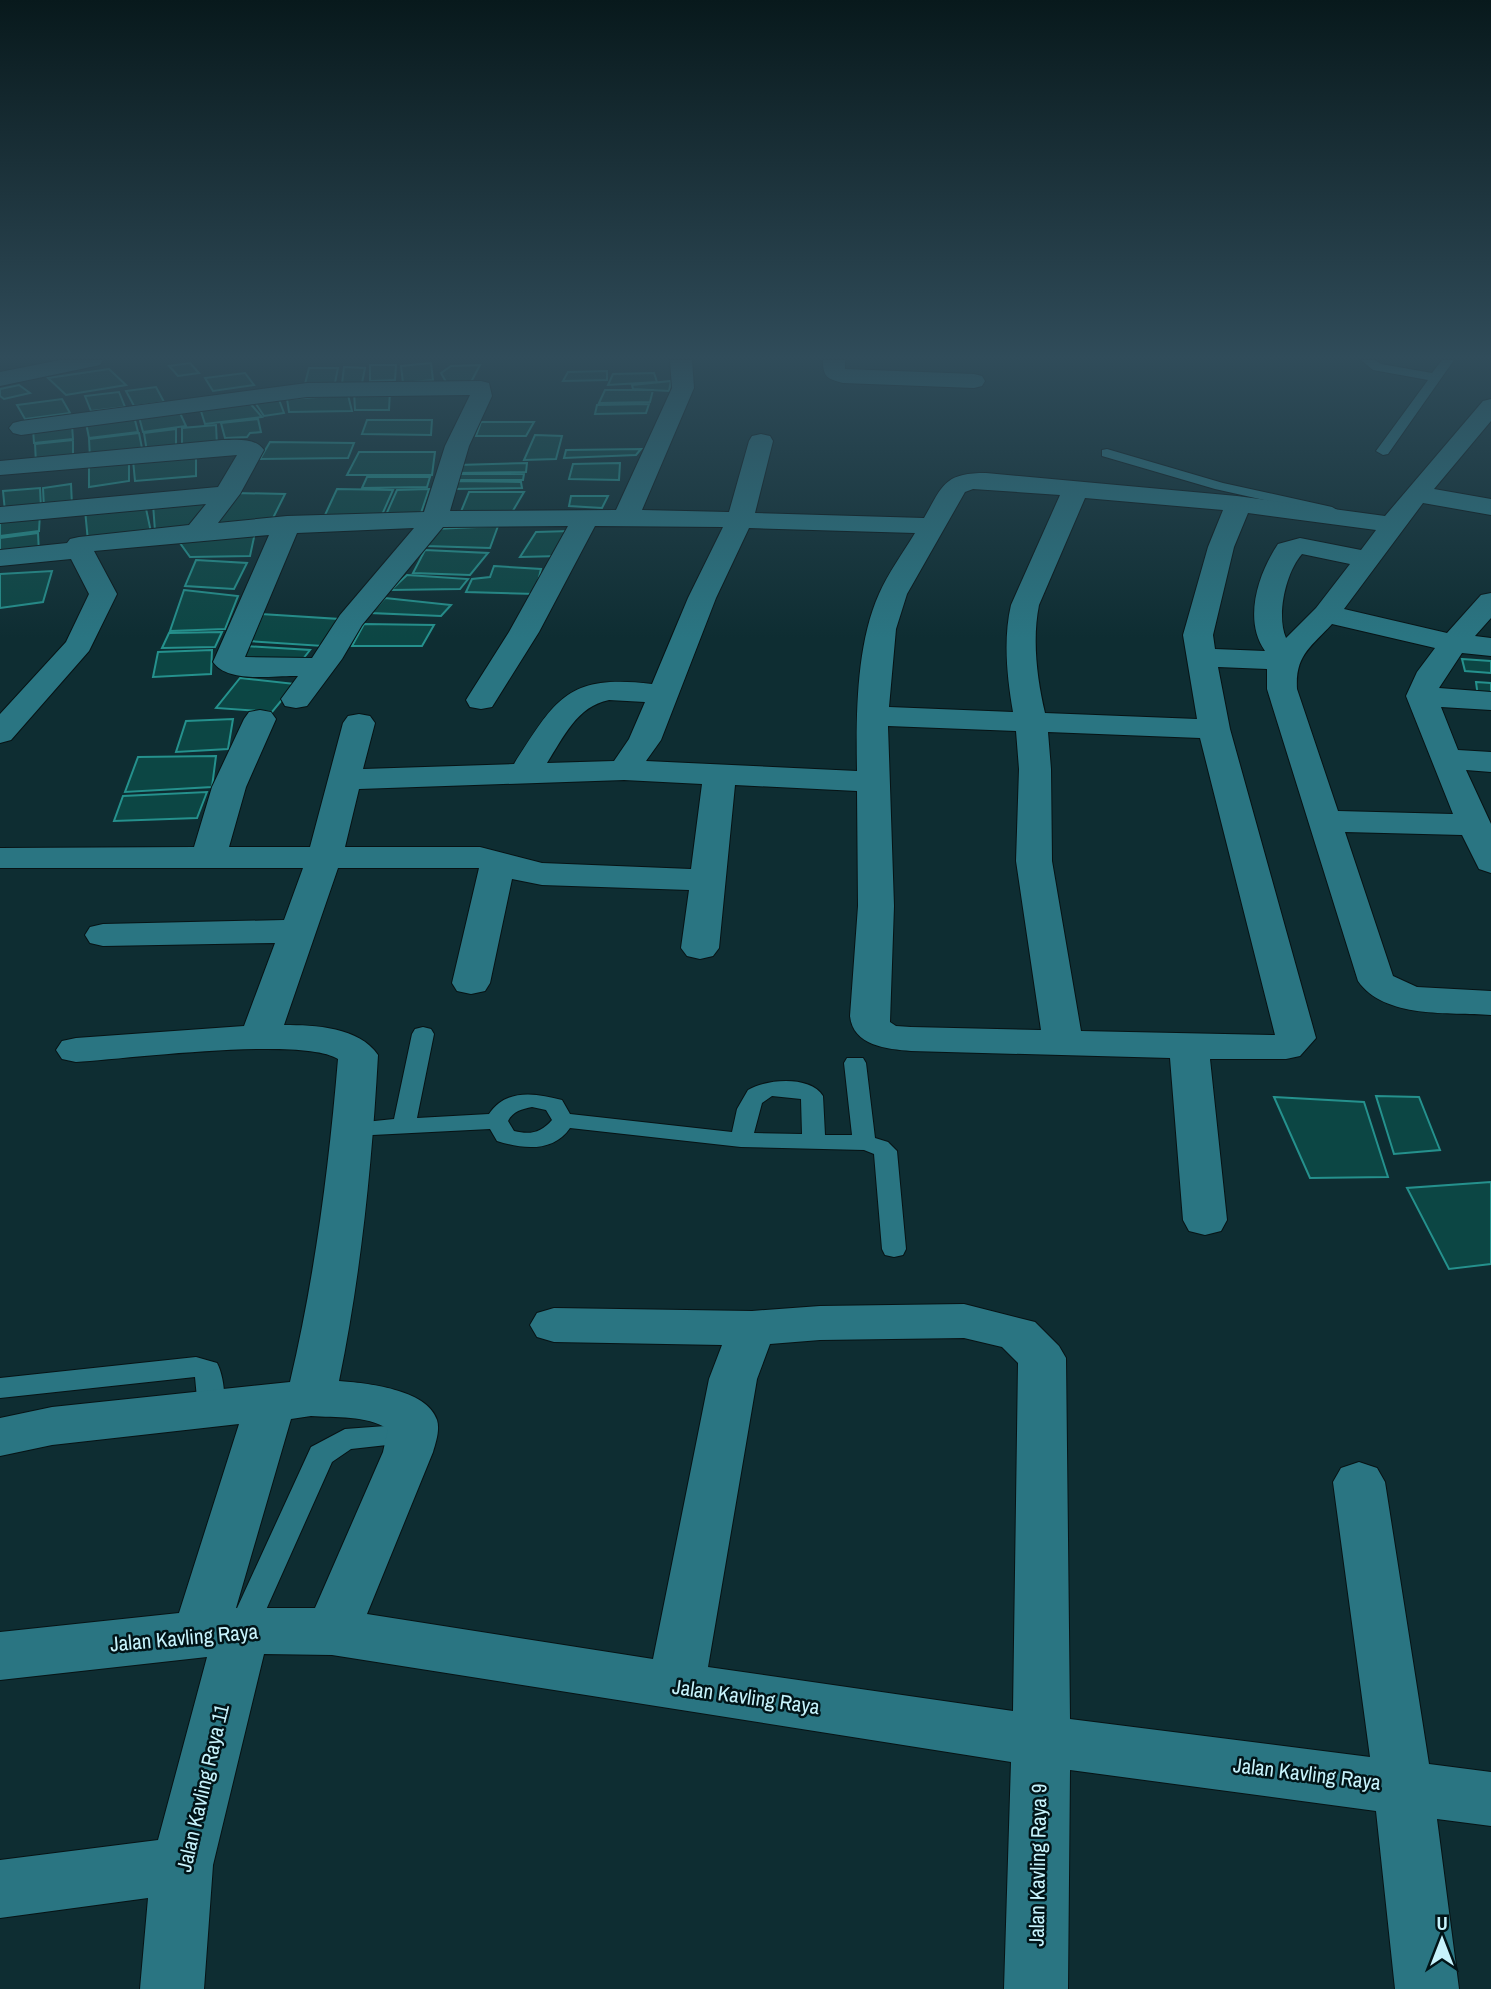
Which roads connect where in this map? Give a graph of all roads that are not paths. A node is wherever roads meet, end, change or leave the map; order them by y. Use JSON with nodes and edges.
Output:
{"nodes":[{"id":1,"x":80,"y":453,"type":"edge"},
{"id":2,"x":163,"y":453,"type":"edge"},
{"id":3,"x":250,"y":453,"type":"edge"},
{"id":4,"x":455,"y":453,"type":"edge"},
{"id":5,"x":654,"y":453,"type":"edge"},
{"id":6,"x":758,"y":453,"type":"edge"},
{"id":7,"x":1107,"y":453,"type":"dead end"},
{"id":8,"x":1452,"y":453,"type":"edge"},
{"id":9,"x":81,"y":461,"type":"junction"},
{"id":10,"x":0,"y":468,"type":"edge"},
{"id":11,"x":1076,"y":489,"type":"junction"},
{"id":12,"x":227,"y":494,"type":"junction"},
{"id":13,"x":1417,"y":494,"type":"junction"},
{"id":14,"x":1237,"y":504,"type":"junction"},
{"id":15,"x":79,"y":507,"type":"junction"},
{"id":16,"x":1491,"y":508,"type":"edge"},
{"id":17,"x":0,"y":515,"type":"edge"},
{"id":18,"x":585,"y":519,"type":"junction"},
{"id":19,"x":625,"y":519,"type":"junction"},
{"id":20,"x":740,"y":519,"type":"junction"},
{"id":21,"x":434,"y":520,"type":"junction"},
{"id":22,"x":1395,"y":522,"type":"junction"},
{"id":23,"x":288,"y":524,"type":"junction"},
{"id":24,"x":934,"y":526,"type":"junction"},
{"id":25,"x":199,"y":530,"type":"junction"},
{"id":26,"x":79,"y":547,"type":"junction"},
{"id":27,"x":0,"y":558,"type":"edge"},
{"id":28,"x":1368,"y":559,"type":"junction"},
{"id":29,"x":1491,"y":601,"type":"edge"},
{"id":30,"x":1326,"y":614,"type":"junction"},
{"id":31,"x":1454,"y":643,"type":"junction"},
{"id":32,"x":1491,"y":646,"type":"edge"},
{"id":33,"x":1202,"y":657,"type":"junction"},
{"id":34,"x":1285,"y":658,"type":"junction"},
{"id":35,"x":320,"y":667,"type":"junction"},
{"id":36,"x":664,"y":695,"type":"junction"},
{"id":37,"x":1421,"y":696,"type":"junction"},
{"id":38,"x":296,"y":699,"type":"dead end"},
{"id":39,"x":481,"y":700,"type":"dead end"},
{"id":40,"x":1491,"y":701,"type":"edge"},
{"id":41,"x":872,"y":716,"type":"junction"},
{"id":42,"x":260,"y":719,"type":"dead end"},
{"id":43,"x":359,"y":723,"type":"dead end"},
{"id":44,"x":1031,"y":723,"type":"junction"},
{"id":45,"x":1214,"y":729,"type":"junction"},
{"id":46,"x":0,"y":733,"type":"edge"},
{"id":47,"x":1444,"y":759,"type":"junction"},
{"id":48,"x":1491,"y":762,"type":"edge"},
{"id":49,"x":624,"y":770,"type":"junction"},
{"id":50,"x":524,"y":774,"type":"junction"},
{"id":51,"x":720,"y":774,"type":"junction"},
{"id":52,"x":343,"y":780,"type":"junction"},
{"id":53,"x":872,"y":782,"type":"junction"},
{"id":54,"x":1478,"y":820,"type":"edge"},
{"id":55,"x":1326,"y":821,"type":"junction"},
{"id":56,"x":325,"y":856,"type":"junction"},
{"id":57,"x":0,"y":858,"type":"edge"},
{"id":58,"x":208,"y":858,"type":"junction"},
{"id":59,"x":498,"y":861,"type":"junction"},
{"id":60,"x":1491,"y":862,"type":"edge"},
{"id":61,"x":707,"y":880,"type":"junction"},
{"id":62,"x":298,"y":931,"type":"junction"},
{"id":63,"x":103,"y":935,"type":"dead end"},
{"id":64,"x":700,"y":948,"type":"dead end"},
{"id":65,"x":471,"y":983,"type":"dead end"},
{"id":66,"x":1491,"y":1003,"type":"edge"},
{"id":67,"x":423,"y":1034,"type":"dead end"},
{"id":68,"x":260,"y":1037,"type":"junction"},
{"id":69,"x":1063,"y":1044,"type":"junction"},
{"id":70,"x":1189,"y":1047,"type":"junction"},
{"id":71,"x":76,"y":1049,"type":"dead end"},
{"id":72,"x":855,"y":1063,"type":"dead end"},
{"id":73,"x":563,"y":1120,"type":"junction"},
{"id":74,"x":497,"y":1121,"type":"junction"},
{"id":75,"x":404,"y":1125,"type":"junction"},
{"id":76,"x":353,"y":1129,"type":"junction"},
{"id":77,"x":741,"y":1140,"type":"junction"},
{"id":78,"x":814,"y":1142,"type":"junction"},
{"id":79,"x":864,"y":1143,"type":"junction"},
{"id":80,"x":1205,"y":1220,"type":"dead end"},
{"id":81,"x":894,"y":1250,"type":"dead end"},
{"id":82,"x":554,"y":1325,"type":"dead end"},
{"id":83,"x":752,"y":1328,"type":"junction"},
{"id":84,"x":0,"y":1388,"type":"edge"},
{"id":85,"x":291,"y":1400,"type":"junction"},
{"id":86,"x":211,"y":1409,"type":"junction"},
{"id":87,"x":413,"y":1434,"type":"junction"},
{"id":88,"x":0,"y":1437,"type":"edge"},
{"id":89,"x":1359,"y":1482,"type":"dead end"},
{"id":90,"x":221,"y":1632,"type":"junction"},
{"id":91,"x":332,"y":1632,"type":"junction"},
{"id":92,"x":0,"y":1657,"type":"edge"},
{"id":93,"x":676,"y":1687,"type":"junction"},
{"id":94,"x":1041,"y":1741,"type":"junction"},
{"id":95,"x":1403,"y":1786,"type":"junction"},
{"id":96,"x":1491,"y":1799,"type":"edge"},
{"id":97,"x":182,"y":1865,"type":"junction"},
{"id":98,"x":0,"y":1889,"type":"edge"},
{"id":99,"x":172,"y":1989,"type":"edge"},
{"id":100,"x":1035,"y":1989,"type":"edge"},
{"id":101,"x":1427,"y":1989,"type":"edge"}],
"edges":[{"from":1,"to":9,"type":"street"},
{"from":2,"to":9,"type":"street"},
{"from":3,"to":12,"type":"street"},
{"from":4,"to":21,"type":"street"},
{"from":5,"to":19,"type":"street"},
{"from":6,"to":20,"type":"street"},
{"from":7,"to":22,"type":"lane"},
{"from":8,"to":13,"type":"street"},
{"from":9,"to":10,"type":"street"},
{"from":9,"to":15,"type":"street"},
{"from":11,"to":14,"type":"street"},
{"from":11,"to":24,"type":"street"},
{"from":11,"to":44,"type":"street"},
{"from":12,"to":15,"type":"street"},
{"from":12,"to":25,"type":"street"},
{"from":13,"to":16,"type":"street"},
{"from":13,"to":22,"type":"street"},
{"from":14,"to":22,"type":"street"},
{"from":14,"to":33,"type":"street"},
{"from":15,"to":17,"type":"street"},
{"from":15,"to":26,"type":"street"},
{"from":18,"to":19,"type":"street"},
{"from":18,"to":21,"type":"street"},
{"from":18,"to":39,"type":"street"},
{"from":19,"to":20,"type":"street"},
{"from":20,"to":24,"type":"street"},
{"from":20,"to":36,"type":"street"},
{"from":21,"to":23,"type":"street"},
{"from":21,"to":35,"type":"street"},
{"from":22,"to":28,"type":"street"},
{"from":23,"to":25,"type":"street"},
{"from":23,"to":35,"type":"street"},
{"from":24,"to":41,"type":"street"},
{"from":25,"to":26,"type":"street"},
{"from":26,"to":27,"type":"street"},
{"from":26,"to":46,"type":"street"},
{"from":28,"to":30,"type":"street"},
{"from":28,"to":34,"type":"street"},
{"from":29,"to":31,"type":"street"},
{"from":30,"to":31,"type":"street"},
{"from":30,"to":34,"type":"street"},
{"from":31,"to":32,"type":"street"},
{"from":31,"to":37,"type":"street"},
{"from":33,"to":34,"type":"street"},
{"from":33,"to":45,"type":"street"},
{"from":34,"to":55,"type":"street"},
{"from":35,"to":38,"type":"street"},
{"from":36,"to":49,"type":"street"},
{"from":36,"to":50,"type":"street"},
{"from":37,"to":40,"type":"street"},
{"from":37,"to":47,"type":"street"},
{"from":41,"to":44,"type":"street"},
{"from":41,"to":53,"type":"street"},
{"from":42,"to":58,"type":"street"},
{"from":43,"to":52,"type":"street"},
{"from":44,"to":45,"type":"street"},
{"from":44,"to":69,"type":"street"},
{"from":45,"to":70,"type":"street"},
{"from":47,"to":48,"type":"street"},
{"from":47,"to":54,"type":"street"},
{"from":49,"to":50,"type":"street"},
{"from":49,"to":51,"type":"street"},
{"from":50,"to":52,"type":"street"},
{"from":51,"to":53,"type":"street"},
{"from":51,"to":61,"type":"street"},
{"from":52,"to":56,"type":"street"},
{"from":53,"to":69,"type":"street"},
{"from":54,"to":55,"type":"street"},
{"from":54,"to":60,"type":"street"},
{"from":55,"to":66,"type":"street"},
{"from":56,"to":58,"type":"street"},
{"from":56,"to":59,"type":"street"},
{"from":56,"to":62,"type":"street"},
{"from":57,"to":58,"type":"street"},
{"from":59,"to":61,"type":"street"},
{"from":59,"to":65,"type":"street"},
{"from":61,"to":64,"type":"street"},
{"from":62,"to":63,"type":"street"},
{"from":62,"to":68,"type":"street"},
{"from":67,"to":75,"type":"lane"},
{"from":68,"to":71,"type":"street"},
{"from":68,"to":76,"type":"street","name":"Jalan Kavling Raya 11"},
{"from":69,"to":70,"type":"street"},
{"from":70,"to":80,"type":"street"},
{"from":72,"to":79,"type":"lane"},
{"from":73,"to":74,"type":"lane"},
{"from":73,"to":74,"type":"lane"},
{"from":73,"to":77,"type":"lane"},
{"from":74,"to":75,"type":"lane"},
{"from":75,"to":76,"type":"lane"},
{"from":76,"to":85,"type":"street","name":"Jalan Kavling Raya 11"},
{"from":77,"to":78,"type":"lane"},
{"from":77,"to":78,"type":"lane"},
{"from":78,"to":79,"type":"lane"},
{"from":79,"to":81,"type":"lane"},
{"from":82,"to":83,"type":"street","name":"Jalan Kavling Raya 9"},
{"from":83,"to":93,"type":"street"},
{"from":83,"to":94,"type":"street","name":"Jalan Kavling Raya 9"},
{"from":84,"to":86,"type":"lane"},
{"from":85,"to":86,"type":"street"},
{"from":85,"to":87,"type":"street"},
{"from":85,"to":90,"type":"street","name":"Jalan Kavling Raya 11"},
{"from":86,"to":88,"type":"street"},
{"from":87,"to":90,"type":"lane"},
{"from":87,"to":91,"type":"street"},
{"from":89,"to":95,"type":"street"},
{"from":90,"to":91,"type":"street","name":"Jalan Kavling Raya"},
{"from":90,"to":92,"type":"street","name":"Jalan Kavling Raya"},
{"from":90,"to":97,"type":"street","name":"Jalan Kavling Raya 11"},
{"from":91,"to":93,"type":"street","name":"Jalan Kavling Raya"},
{"from":93,"to":94,"type":"street","name":"Jalan Kavling Raya"},
{"from":94,"to":95,"type":"street","name":"Jalan Kavling Raya"},
{"from":94,"to":100,"type":"street","name":"Jalan Kavling Raya 9"},
{"from":95,"to":96,"type":"street","name":"Jalan Kavling Raya"},
{"from":95,"to":101,"type":"street"},
{"from":97,"to":98,"type":"street"},
{"from":97,"to":99,"type":"street","name":"Jalan Kavling Raya 11"}]}
